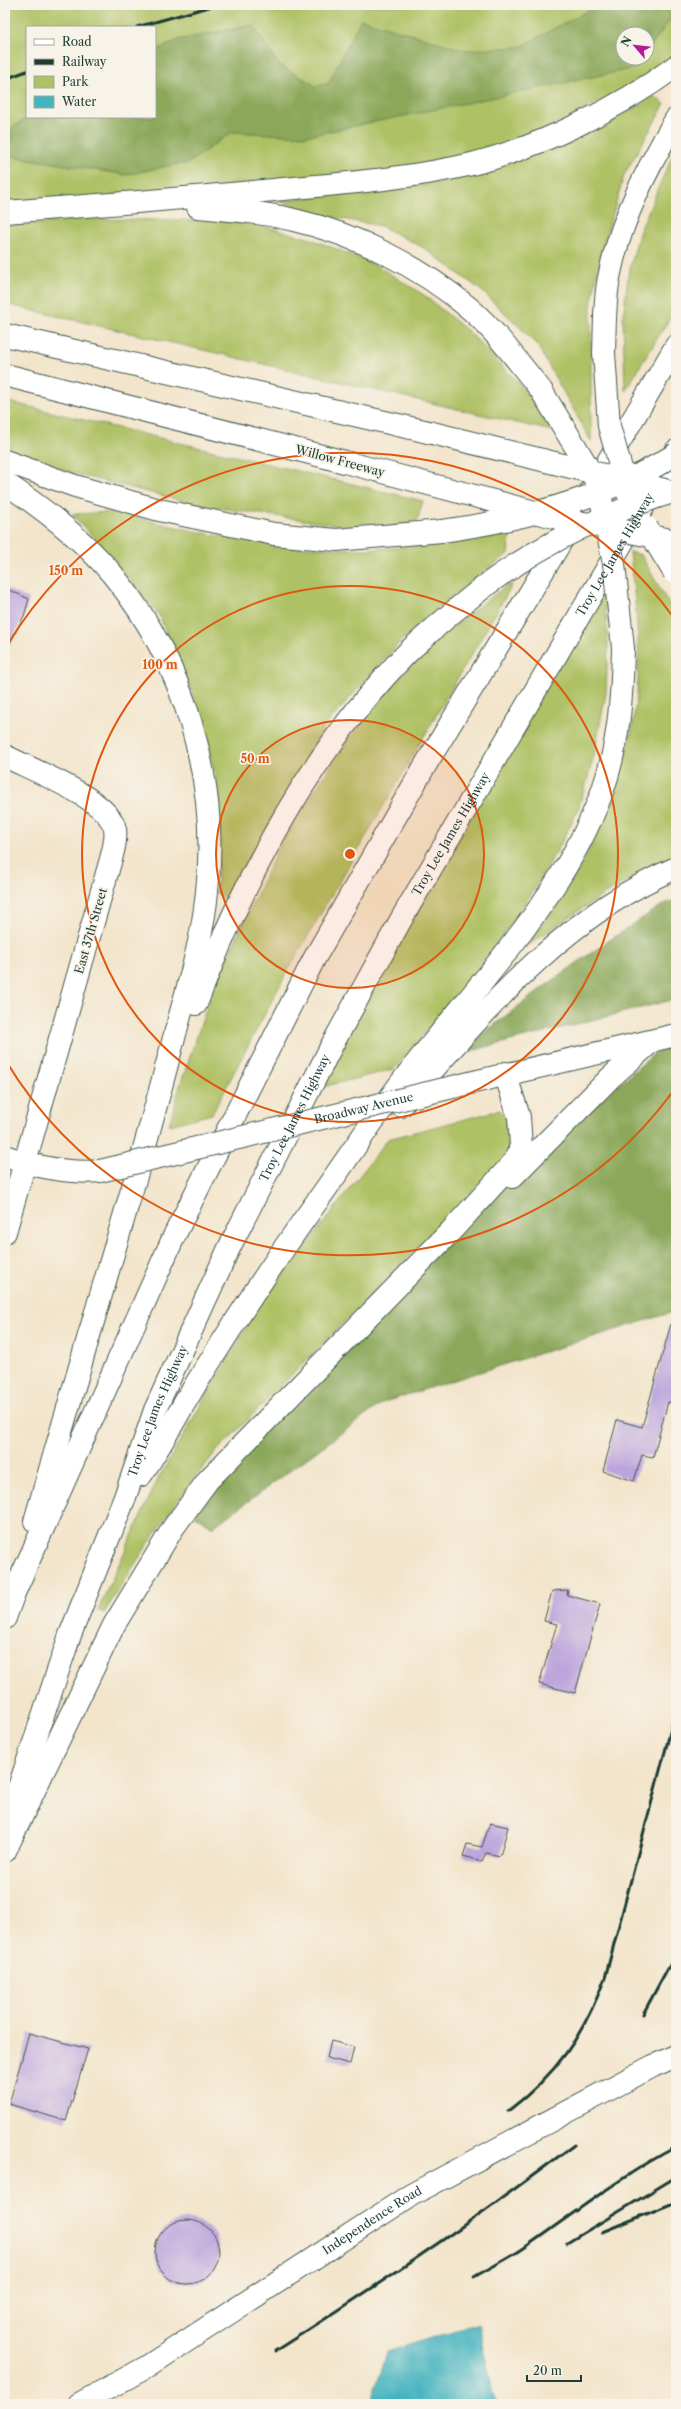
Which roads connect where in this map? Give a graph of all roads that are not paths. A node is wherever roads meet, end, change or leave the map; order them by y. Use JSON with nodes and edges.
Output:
{"nodes":[{"id":1,"x":676,"y":66,"type":"edge"},
{"id":2,"x":676,"y":119,"type":"edge"},
{"id":3,"x":138,"y":202,"type":"junction"},
{"id":4,"x":5,"y":212,"type":"edge"},
{"id":5,"x":5,"y":335,"type":"edge"},
{"id":6,"x":676,"y":346,"type":"edge"},
{"id":7,"x":5,"y":375,"type":"edge"},
{"id":8,"x":676,"y":451,"type":"edge"},
{"id":9,"x":676,"y":454,"type":"edge"},
{"id":10,"x":5,"y":461,"type":"edge"},
{"id":11,"x":5,"y":483,"type":"edge"},
{"id":12,"x":676,"y":492,"type":"edge"},
{"id":13,"x":676,"y":541,"type":"edge"},
{"id":14,"x":675,"y":573,"type":"edge"},
{"id":15,"x":5,"y":756,"type":"edge"},
{"id":16,"x":676,"y":868,"type":"edge"},
{"id":17,"x":676,"y":1035,"type":"edge"},
{"id":18,"x":652,"y":1041,"type":"junction"},
{"id":19,"x":505,"y":1073,"type":"junction"},
{"id":20,"x":152,"y":1118,"type":"junction"},
{"id":21,"x":15,"y":1159,"type":"edge"},
{"id":22,"x":317,"y":1201,"type":"junction"},
{"id":23,"x":452,"y":1231,"type":"junction"},
{"id":24,"x":5,"y":1232,"type":"edge"},
{"id":25,"x":126,"y":1497,"type":"junction"},
{"id":26,"x":14,"y":1593,"type":"junction"},
{"id":27,"x":5,"y":1618,"type":"edge"},
{"id":28,"x":5,"y":1829,"type":"edge"},
{"id":29,"x":5,"y":1851,"type":"edge"},
{"id":30,"x":676,"y":2056,"type":"edge"},
{"id":31,"x":79,"y":2404,"type":"edge"}],
"edges":[{"from":1,"to":3,"type":"main road"},
{"from":2,"to":14,"type":"main road","bridge":true},
{"from":3,"to":4,"type":"main road"},
{"from":3,"to":22,"type":"main road","bridge":true},
{"from":5,"to":12,"type":"main road","bridge":true},
{"from":6,"to":26,"type":"main road"},
{"from":7,"to":13,"type":"main road","name":"Willow Freeway","bridge":true},
{"from":8,"to":25,"type":"main road","name":"Troy Lee James Highway"},
{"from":9,"to":10,"type":"main road","bridge":true},
{"from":11,"to":20,"type":"main road"},
{"from":12,"to":20,"type":"main road","bridge":true},
{"from":15,"to":21,"type":"main road","name":"East 37th Street"},
{"from":16,"to":22,"type":"main road"},
{"from":17,"to":18,"type":"main road","name":"Broadway Avenue"},
{"from":18,"to":19,"type":"main road","name":"Broadway Avenue"},
{"from":18,"to":23,"type":"main road"},
{"from":19,"to":21,"type":"main road","name":"Broadway Avenue","bridge":true},
{"from":19,"to":23,"type":"main road"},
{"from":20,"to":26,"type":"main road"},
{"from":21,"to":24,"type":"main road","name":"East 37th Street"},
{"from":22,"to":25,"type":"main road"},
{"from":23,"to":29,"type":"main road"},
{"from":25,"to":28,"type":"main road","name":"Troy Lee James Highway"},
{"from":26,"to":27,"type":"main road"},
{"from":30,"to":31,"type":"main road","name":"Independence Road"}]}
